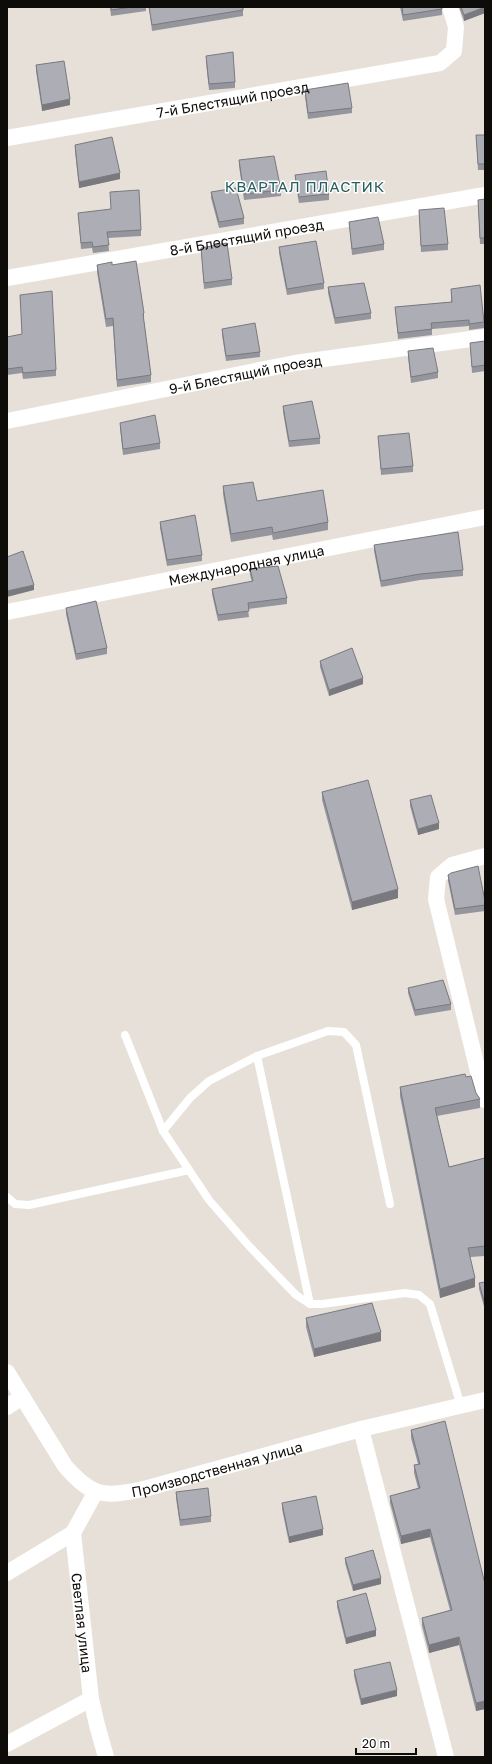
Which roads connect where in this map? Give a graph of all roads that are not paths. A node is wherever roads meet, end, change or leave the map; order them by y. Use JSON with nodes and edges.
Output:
{"nodes":[{"id":1,"x":450,"y":7,"type":"edge"},
{"id":2,"x":7,"y":138,"type":"edge"},
{"id":3,"x":485,"y":195,"type":"edge"},
{"id":4,"x":7,"y":278,"type":"edge"},
{"id":5,"x":485,"y":337,"type":"edge"},
{"id":6,"x":7,"y":421,"type":"edge"},
{"id":7,"x":485,"y":517,"type":"edge"},
{"id":8,"x":7,"y":612,"type":"edge"},
{"id":9,"x":485,"y":856,"type":"edge"},
{"id":10,"x":125,"y":1035,"type":"dead end"},
{"id":11,"x":257,"y":1056,"type":"junction"},
{"id":12,"x":485,"y":1100,"type":"edge"},
{"id":13,"x":163,"y":1131,"type":"junction"},
{"id":14,"x":189,"y":1170,"type":"junction"},
{"id":15,"x":7,"y":1197,"type":"edge"},
{"id":16,"x":390,"y":1204,"type":"dead end"},
{"id":17,"x":310,"y":1304,"type":"junction"},
{"id":18,"x":7,"y":1372,"type":"edge"},
{"id":19,"x":22,"y":1397,"type":"junction"},
{"id":20,"x":485,"y":1400,"type":"edge"},
{"id":21,"x":460,"y":1406,"type":"junction"},
{"id":22,"x":7,"y":1407,"type":"edge"},
{"id":23,"x":360,"y":1429,"type":"junction"},
{"id":24,"x":95,"y":1493,"type":"junction"},
{"id":25,"x":73,"y":1533,"type":"junction"},
{"id":26,"x":7,"y":1573,"type":"edge"},
{"id":27,"x":91,"y":1699,"type":"junction"},
{"id":28,"x":7,"y":1744,"type":"edge"},
{"id":29,"x":106,"y":1757,"type":"edge"},
{"id":30,"x":446,"y":1757,"type":"edge"}],
"edges":[{"from":1,"to":2,"type":"street","name":"7-й Блестящий проезд"},
{"from":3,"to":4,"type":"street","name":"8-й Блестящий проезд"},
{"from":5,"to":6,"type":"street","name":"9-й Блестящий проезд"},
{"from":7,"to":8,"type":"street","name":"Международная улица"},
{"from":9,"to":12,"type":"street"},
{"from":10,"to":13,"type":"lane"},
{"from":11,"to":13,"type":"lane"},
{"from":11,"to":16,"type":"lane"},
{"from":11,"to":17,"type":"lane"},
{"from":13,"to":14,"type":"lane"},
{"from":14,"to":15,"type":"lane"},
{"from":14,"to":17,"type":"lane"},
{"from":17,"to":21,"type":"lane"},
{"from":18,"to":19,"type":"street"},
{"from":19,"to":22,"type":"street"},
{"from":19,"to":24,"type":"street"},
{"from":20,"to":21,"type":"street","name":"Производственная улица"},
{"from":21,"to":23,"type":"street","name":"Производственная улица"},
{"from":23,"to":24,"type":"street","name":"Производственная улица"},
{"from":23,"to":30,"type":"street"},
{"from":24,"to":25,"type":"street"},
{"from":25,"to":26,"type":"street"},
{"from":25,"to":27,"type":"street","name":"Светлая улица"},
{"from":27,"to":28,"type":"street"},
{"from":27,"to":29,"type":"street","name":"Светлая улица"}]}
